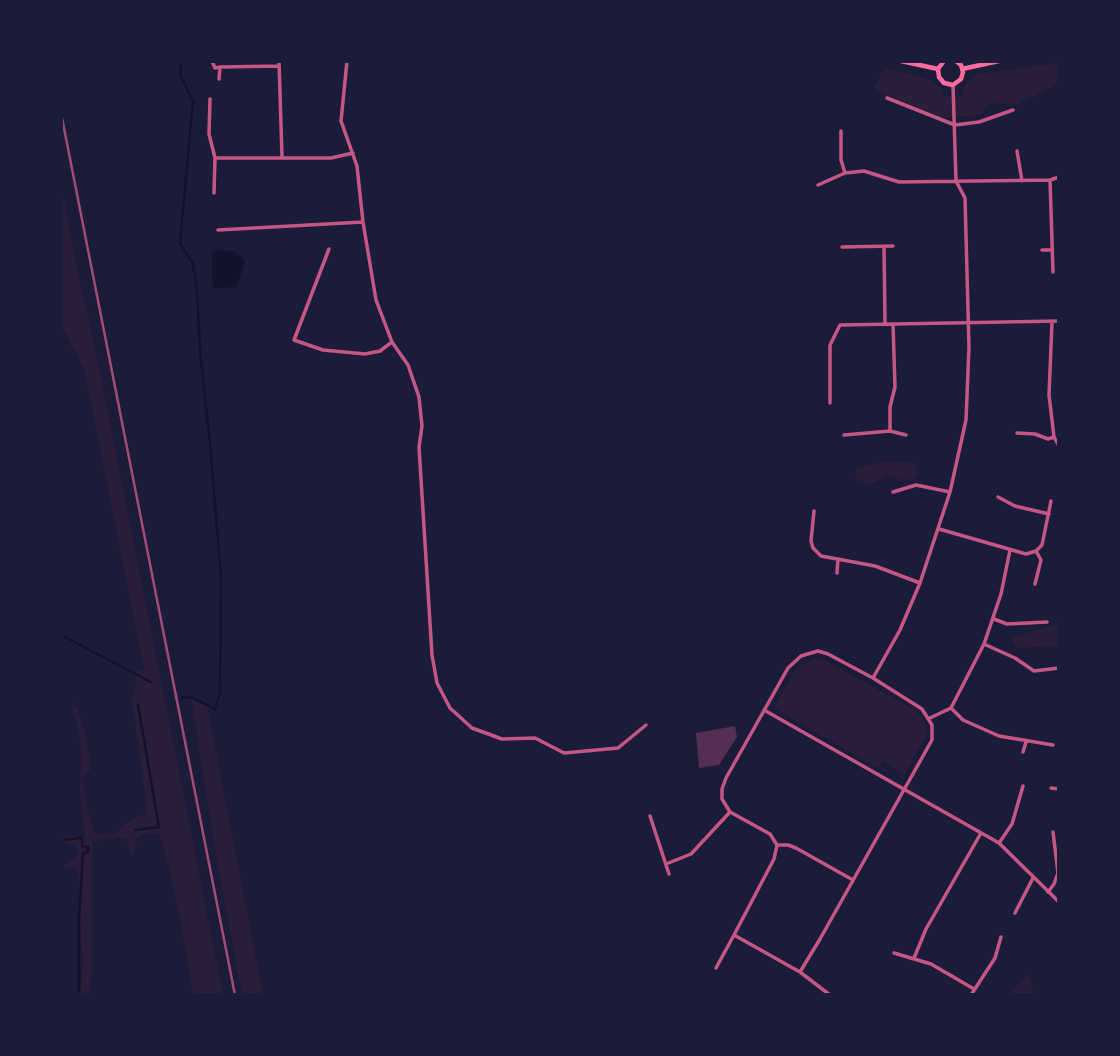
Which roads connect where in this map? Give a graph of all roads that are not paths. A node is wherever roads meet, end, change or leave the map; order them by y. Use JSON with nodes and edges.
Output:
{"nodes":[{"id":1,"x":212,"y":61,"type":"edge"},
{"id":2,"x":347,"y":61,"type":"edge"},
{"id":3,"x":901,"y":61,"type":"edge"},
{"id":4,"x":944,"y":61,"type":"edge"},
{"id":5,"x":956,"y":61,"type":"edge"},
{"id":6,"x":999,"y":61,"type":"edge"},
{"id":7,"x":279,"y":64,"type":"edge"},
{"id":8,"x":220,"y":67,"type":"junction"},
{"id":9,"x":938,"y":69,"type":"junction"},
{"id":10,"x":962,"y":69,"type":"junction"},
{"id":11,"x":219,"y":79,"type":"dead end"},
{"id":12,"x":953,"y":85,"type":"junction"},
{"id":13,"x":887,"y":98,"type":"dead end"},
{"id":14,"x":211,"y":99,"type":"dead end"},
{"id":15,"x":1013,"y":110,"type":"dead end"},
{"id":16,"x":955,"y":125,"type":"junction"},
{"id":17,"x":841,"y":131,"type":"dead end"},
{"id":18,"x":1017,"y":151,"type":"dead end"},
{"id":19,"x":353,"y":153,"type":"junction"},
{"id":20,"x":282,"y":157,"type":"junction"},
{"id":21,"x":215,"y":158,"type":"junction"},
{"id":22,"x":845,"y":173,"type":"junction"},
{"id":23,"x":1059,"y":177,"type":"edge"},
{"id":24,"x":1050,"y":180,"type":"junction"},
{"id":25,"x":956,"y":181,"type":"junction"},
{"id":26,"x":1022,"y":181,"type":"junction"},
{"id":27,"x":818,"y":186,"type":"dead end"},
{"id":28,"x":214,"y":194,"type":"dead end"},
{"id":29,"x":363,"y":222,"type":"junction"},
{"id":30,"x":218,"y":230,"type":"dead end"},
{"id":31,"x":884,"y":246,"type":"junction"},
{"id":32,"x":893,"y":246,"type":"dead end"},
{"id":33,"x":842,"y":247,"type":"dead end"},
{"id":34,"x":329,"y":249,"type":"dead end"},
{"id":35,"x":1042,"y":250,"type":"dead end"},
{"id":36,"x":1052,"y":250,"type":"junction"},
{"id":37,"x":1053,"y":272,"type":"dead end"},
{"id":38,"x":1052,"y":321,"type":"junction"},
{"id":39,"x":1059,"y":321,"type":"edge"},
{"id":40,"x":885,"y":323,"type":"junction"},
{"id":41,"x":967,"y":323,"type":"junction"},
{"id":42,"x":893,"y":324,"type":"junction"},
{"id":43,"x":392,"y":342,"type":"junction"},
{"id":44,"x":830,"y":403,"type":"dead end"},
{"id":45,"x":890,"y":431,"type":"junction"},
{"id":46,"x":1017,"y":433,"type":"dead end"},
{"id":47,"x":844,"y":435,"type":"dead end"},
{"id":48,"x":906,"y":435,"type":"dead end"},
{"id":49,"x":1054,"y":437,"type":"junction"},
{"id":50,"x":1059,"y":446,"type":"edge"},
{"id":51,"x":893,"y":492,"type":"dead end"},
{"id":52,"x":950,"y":492,"type":"junction"},
{"id":53,"x":998,"y":497,"type":"dead end"},
{"id":54,"x":1051,"y":501,"type":"dead end"},
{"id":55,"x":814,"y":511,"type":"dead end"},
{"id":56,"x":1049,"y":514,"type":"junction"},
{"id":57,"x":939,"y":529,"type":"junction"},
{"id":58,"x":1010,"y":550,"type":"junction"},
{"id":59,"x":1036,"y":551,"type":"junction"},
{"id":60,"x":838,"y":559,"type":"junction"},
{"id":61,"x":837,"y":573,"type":"dead end"},
{"id":62,"x":920,"y":583,"type":"junction"},
{"id":63,"x":1035,"y":584,"type":"dead end"},
{"id":64,"x":994,"y":618,"type":"junction"},
{"id":65,"x":1047,"y":622,"type":"dead end"},
{"id":66,"x":984,"y":644,"type":"junction"},
{"id":67,"x":1059,"y":668,"type":"edge"},
{"id":68,"x":873,"y":678,"type":"junction"},
{"id":69,"x":951,"y":708,"type":"junction"},
{"id":70,"x":764,"y":710,"type":"junction"},
{"id":71,"x":930,"y":718,"type":"junction"},
{"id":72,"x":646,"y":725,"type":"dead end"},
{"id":73,"x":1026,"y":741,"type":"junction"},
{"id":74,"x":1053,"y":745,"type":"dead end"},
{"id":75,"x":1023,"y":752,"type":"dead end"},
{"id":76,"x":1023,"y":786,"type":"dead end"},
{"id":77,"x":1051,"y":788,"type":"dead end"},
{"id":78,"x":905,"y":789,"type":"junction"},
{"id":79,"x":1059,"y":789,"type":"edge"},
{"id":80,"x":730,"y":812,"type":"junction"},
{"id":81,"x":650,"y":816,"type":"dead end"},
{"id":82,"x":1053,"y":832,"type":"dead end"},
{"id":83,"x":981,"y":833,"type":"junction"},
{"id":84,"x":999,"y":843,"type":"junction"},
{"id":85,"x":776,"y":845,"type":"junction"},
{"id":86,"x":666,"y":864,"type":"junction"},
{"id":87,"x":669,"y":874,"type":"dead end"},
{"id":88,"x":1033,"y":877,"type":"junction"},
{"id":89,"x":853,"y":880,"type":"junction"},
{"id":90,"x":1048,"y":892,"type":"junction"},
{"id":91,"x":1059,"y":902,"type":"edge"},
{"id":92,"x":1015,"y":913,"type":"dead end"},
{"id":93,"x":734,"y":935,"type":"junction"},
{"id":94,"x":1001,"y":937,"type":"dead end"},
{"id":95,"x":894,"y":953,"type":"dead end"},
{"id":96,"x":915,"y":958,"type":"junction"},
{"id":97,"x":716,"y":968,"type":"dead end"},
{"id":98,"x":800,"y":972,"type":"junction"},
{"id":99,"x":974,"y":989,"type":"junction"},
{"id":100,"x":830,"y":995,"type":"edge"},
{"id":101,"x":971,"y":995,"type":"edge"}],
"edges":[{"from":1,"to":8,"type":"street"},
{"from":2,"to":19,"type":"street"},
{"from":3,"to":9,"type":"main road"},
{"from":4,"to":9,"type":"main road"},
{"from":5,"to":10,"type":"main road"},
{"from":6,"to":10,"type":"main road"},
{"from":7,"to":8,"type":"street"},
{"from":7,"to":20,"type":"street"},
{"from":8,"to":11,"type":"street"},
{"from":9,"to":12,"type":"main road"},
{"from":10,"to":12,"type":"main road"},
{"from":12,"to":16,"type":"street"},
{"from":13,"to":16,"type":"street"},
{"from":14,"to":21,"type":"street"},
{"from":15,"to":16,"type":"street"},
{"from":16,"to":25,"type":"street"},
{"from":17,"to":22,"type":"street"},
{"from":18,"to":26,"type":"street"},
{"from":19,"to":20,"type":"street"},
{"from":19,"to":29,"type":"street"},
{"from":20,"to":21,"type":"street"},
{"from":21,"to":28,"type":"street"},
{"from":22,"to":25,"type":"street"},
{"from":22,"to":27,"type":"street"},
{"from":23,"to":24,"type":"street"},
{"from":24,"to":26,"type":"street"},
{"from":24,"to":36,"type":"street"},
{"from":25,"to":26,"type":"street"},
{"from":25,"to":41,"type":"street"},
{"from":29,"to":30,"type":"street"},
{"from":29,"to":43,"type":"street"},
{"from":31,"to":32,"type":"street"},
{"from":31,"to":33,"type":"street"},
{"from":31,"to":40,"type":"street"},
{"from":34,"to":43,"type":"street"},
{"from":35,"to":36,"type":"street"},
{"from":36,"to":37,"type":"street"},
{"from":38,"to":39,"type":"street"},
{"from":38,"to":41,"type":"street"},
{"from":38,"to":49,"type":"street"},
{"from":40,"to":42,"type":"street"},
{"from":40,"to":44,"type":"street"},
{"from":41,"to":42,"type":"street"},
{"from":41,"to":52,"type":"street"},
{"from":42,"to":45,"type":"street"},
{"from":43,"to":72,"type":"street"},
{"from":45,"to":47,"type":"street"},
{"from":45,"to":48,"type":"street"},
{"from":46,"to":49,"type":"street"},
{"from":49,"to":50,"type":"street"},
{"from":51,"to":52,"type":"street"},
{"from":52,"to":57,"type":"street"},
{"from":53,"to":56,"type":"street"},
{"from":54,"to":56,"type":"street"},
{"from":55,"to":60,"type":"street"},
{"from":56,"to":59,"type":"street"},
{"from":57,"to":58,"type":"street"},
{"from":57,"to":62,"type":"street"},
{"from":58,"to":59,"type":"street"},
{"from":58,"to":64,"type":"street"},
{"from":59,"to":63,"type":"street"},
{"from":60,"to":61,"type":"street"},
{"from":60,"to":62,"type":"street"},
{"from":62,"to":68,"type":"street"},
{"from":64,"to":65,"type":"street"},
{"from":64,"to":66,"type":"street"},
{"from":66,"to":67,"type":"street"},
{"from":66,"to":69,"type":"street"},
{"from":68,"to":70,"type":"street"},
{"from":68,"to":71,"type":"street"},
{"from":69,"to":71,"type":"street"},
{"from":69,"to":73,"type":"street"},
{"from":70,"to":78,"type":"street"},
{"from":70,"to":80,"type":"street"},
{"from":71,"to":78,"type":"street"},
{"from":73,"to":74,"type":"street"},
{"from":73,"to":75,"type":"street"},
{"from":76,"to":84,"type":"street"},
{"from":77,"to":79,"type":"street"},
{"from":78,"to":83,"type":"street"},
{"from":78,"to":89,"type":"street"},
{"from":80,"to":85,"type":"street"},
{"from":80,"to":86,"type":"street"},
{"from":81,"to":86,"type":"street"},
{"from":82,"to":90,"type":"street"},
{"from":83,"to":84,"type":"street"},
{"from":83,"to":96,"type":"street"},
{"from":84,"to":88,"type":"street"},
{"from":85,"to":89,"type":"street"},
{"from":85,"to":93,"type":"street"},
{"from":86,"to":87,"type":"street"},
{"from":88,"to":90,"type":"street"},
{"from":88,"to":92,"type":"street"},
{"from":89,"to":98,"type":"street"},
{"from":90,"to":91,"type":"street"},
{"from":93,"to":97,"type":"street"},
{"from":93,"to":98,"type":"street"},
{"from":94,"to":99,"type":"street"},
{"from":95,"to":96,"type":"street"},
{"from":96,"to":99,"type":"street"},
{"from":98,"to":100,"type":"street"},
{"from":99,"to":101,"type":"street"}]}
